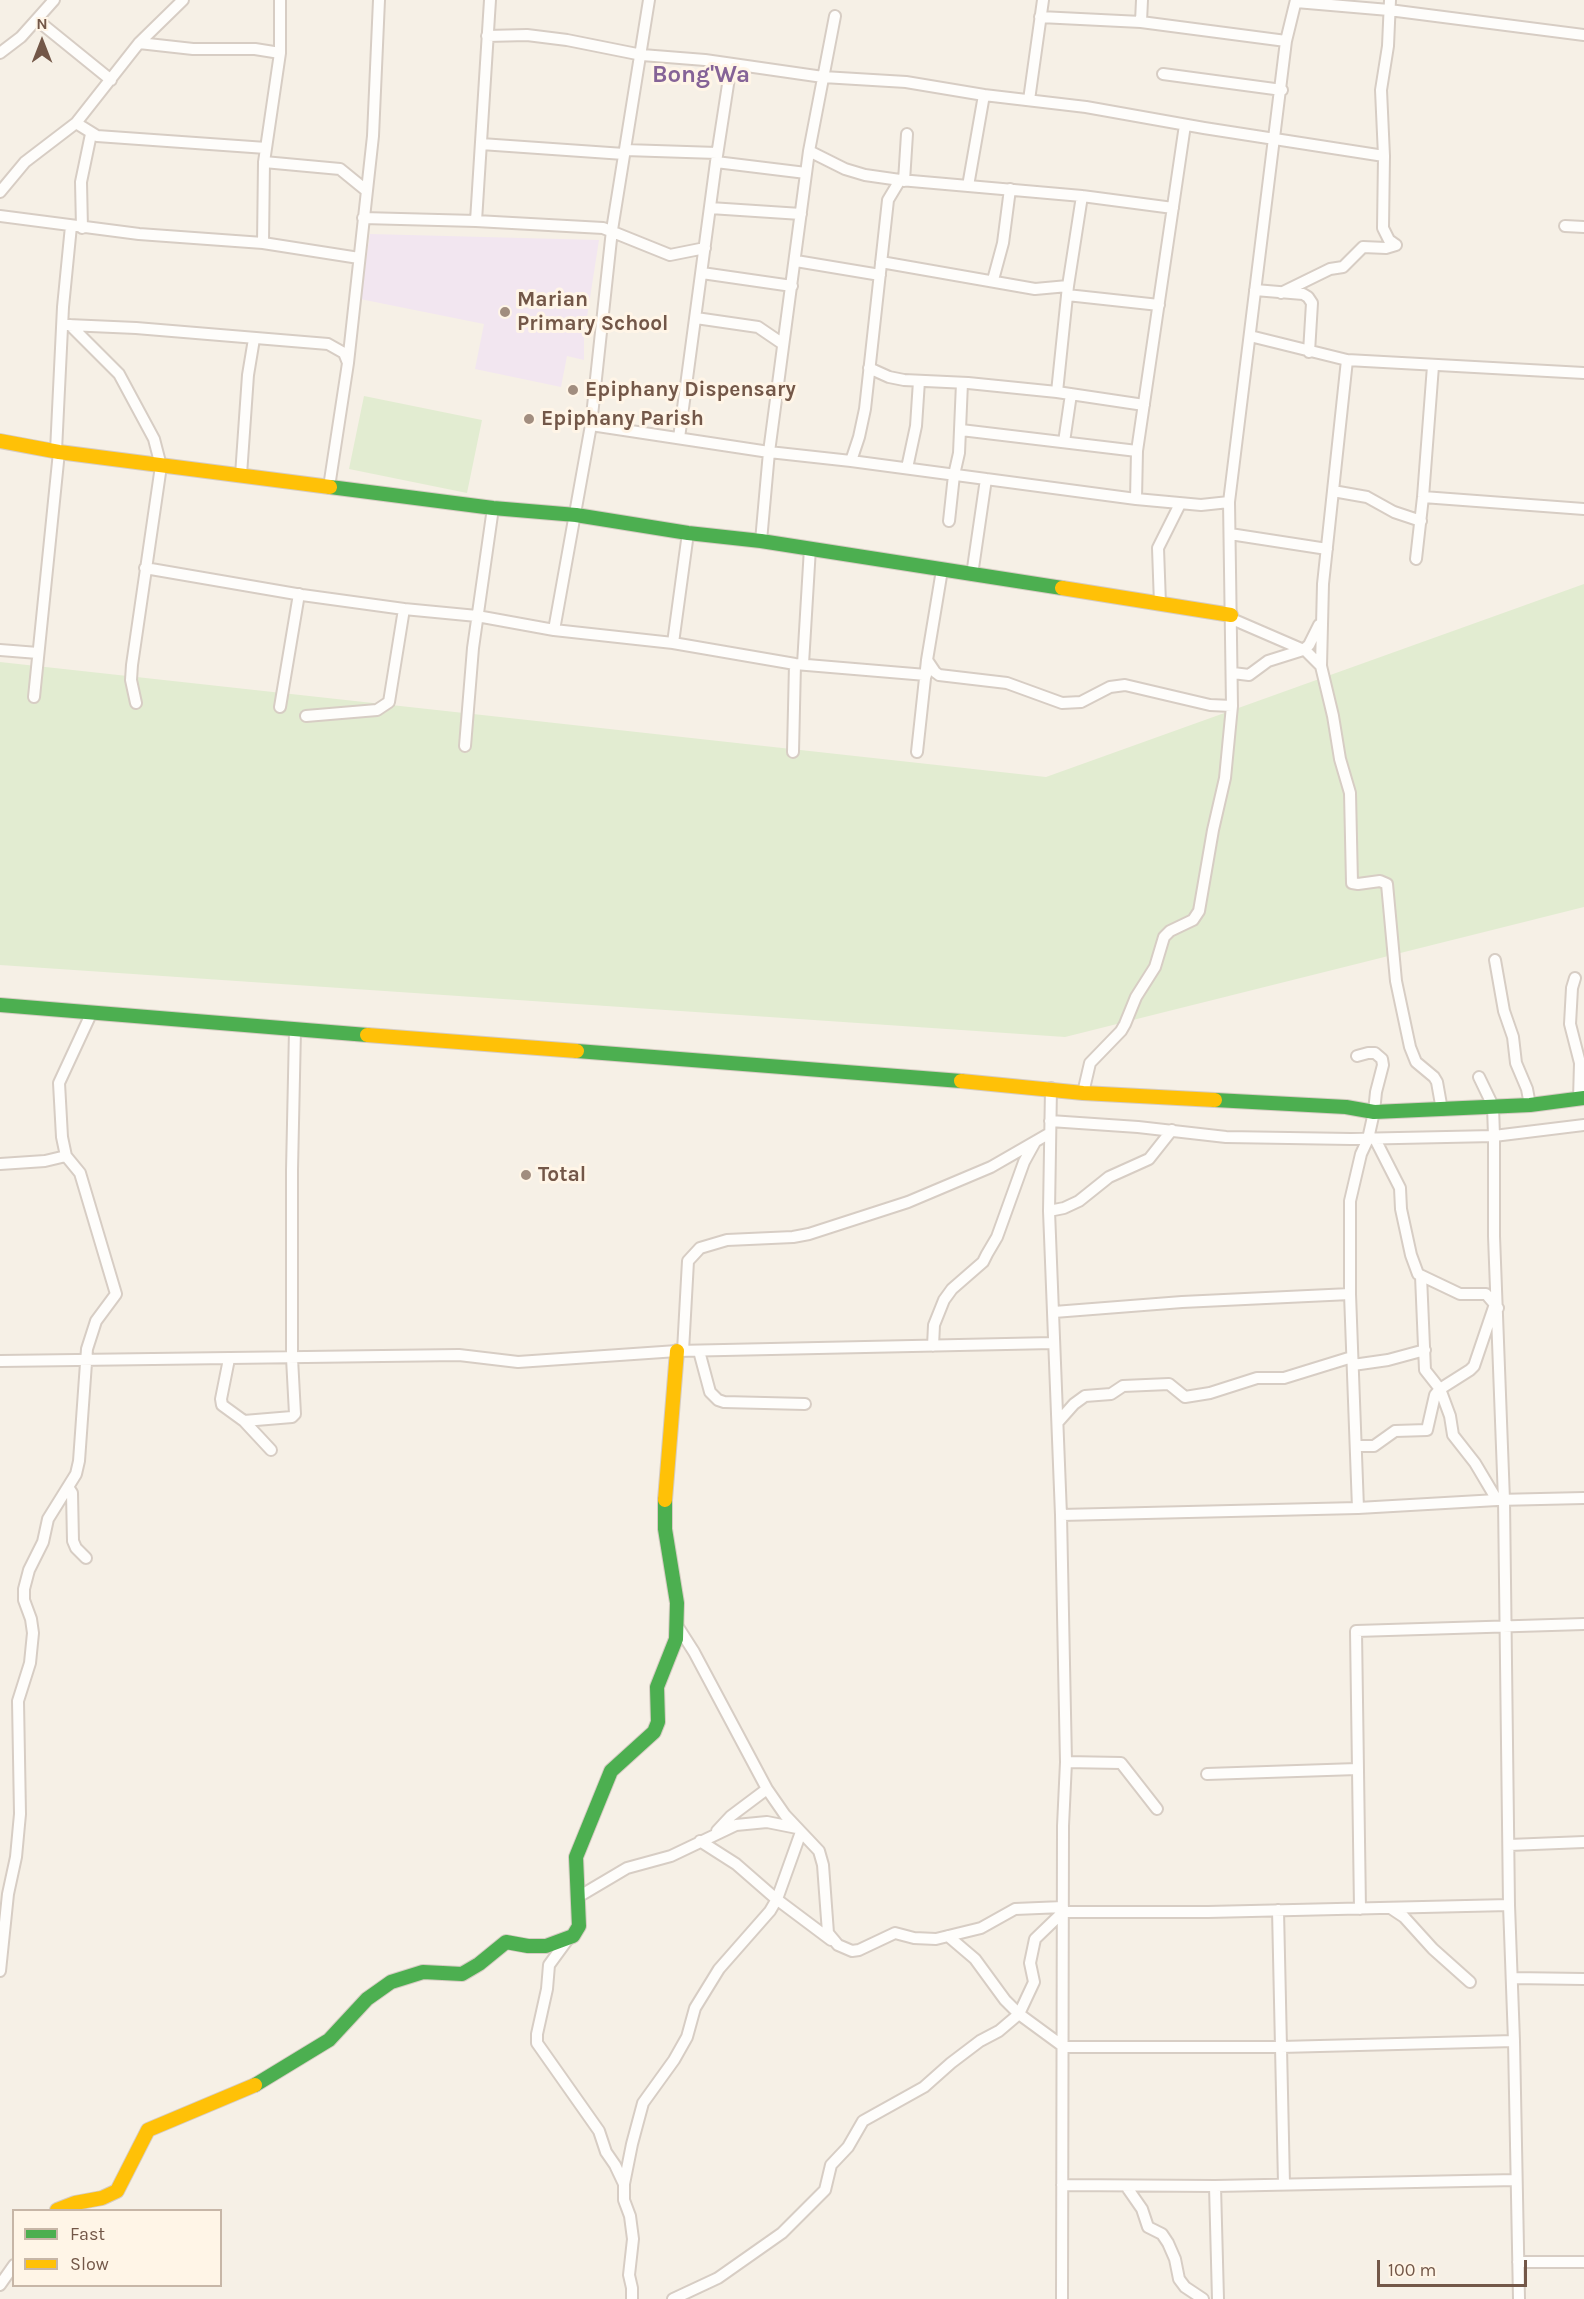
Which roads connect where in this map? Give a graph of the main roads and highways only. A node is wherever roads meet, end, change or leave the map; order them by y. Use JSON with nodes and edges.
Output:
{"nodes":[{"id":1,"x":0,"y":441,"type":"edge"},
{"id":2,"x":1232,"y":617,"type":"road end"},
{"id":3,"x":0,"y":1005,"type":"edge"},
{"id":4,"x":1581,"y":1099,"type":"edge"},
{"id":5,"x":680,"y":1351,"type":"road end"},
{"id":6,"x":62,"y":2209,"type":"edge"}],
"edges":[{"from":1,"to":2,"type":"main road"},
{"from":3,"to":4,"type":"main road"},
{"from":5,"to":6,"type":"main road"}]}
